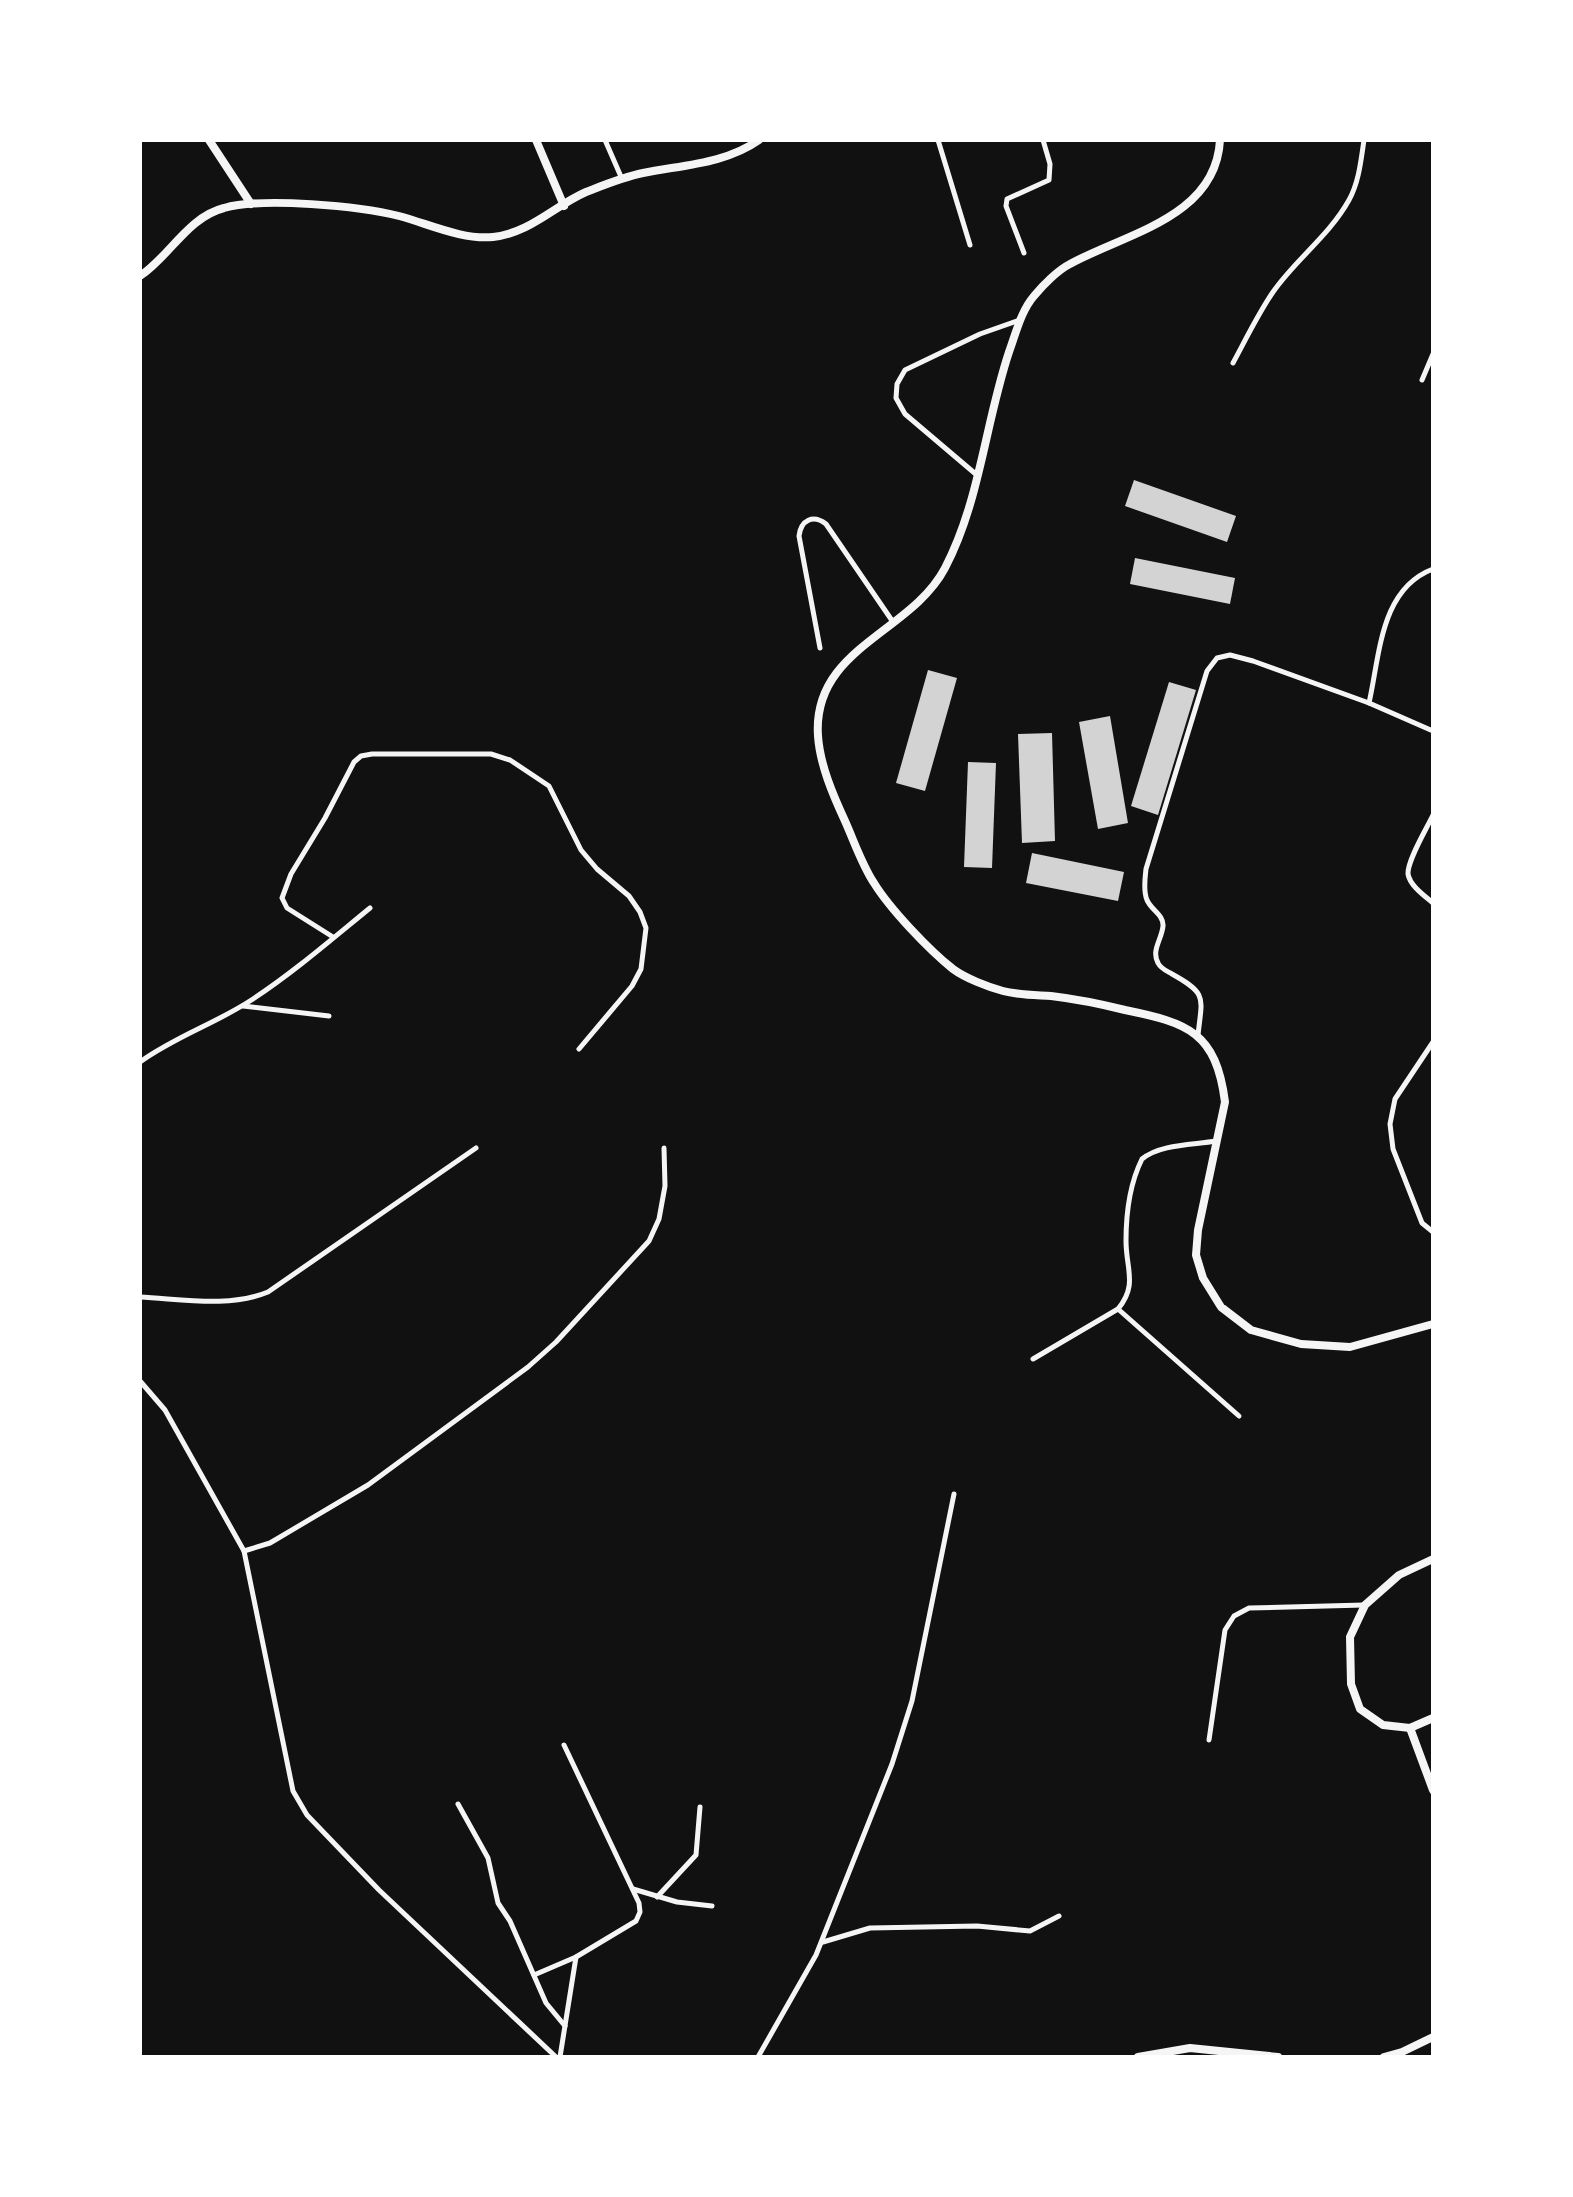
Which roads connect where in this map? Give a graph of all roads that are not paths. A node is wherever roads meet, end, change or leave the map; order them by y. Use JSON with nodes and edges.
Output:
{"nodes":[{"id":1,"x":209,"y":140,"type":"edge"},
{"id":2,"x":536,"y":140,"type":"edge"},
{"id":3,"x":605,"y":140,"type":"edge"},
{"id":4,"x":759,"y":140,"type":"edge"},
{"id":5,"x":938,"y":140,"type":"edge"},
{"id":6,"x":1043,"y":140,"type":"edge"},
{"id":7,"x":1220,"y":140,"type":"edge"},
{"id":8,"x":1364,"y":140,"type":"edge"},
{"id":9,"x":622,"y":179,"type":"junction"},
{"id":10,"x":251,"y":204,"type":"junction"},
{"id":11,"x":564,"y":206,"type":"junction"},
{"id":12,"x":970,"y":245,"type":"dead end"},
{"id":13,"x":1024,"y":253,"type":"dead end"},
{"id":14,"x":140,"y":276,"type":"edge"},
{"id":15,"x":1020,"y":320,"type":"junction"},
{"id":16,"x":1433,"y":354,"type":"edge"},
{"id":17,"x":1233,"y":363,"type":"dead end"},
{"id":18,"x":1422,"y":380,"type":"dead end"},
{"id":19,"x":978,"y":476,"type":"junction"},
{"id":20,"x":1433,"y":569,"type":"edge"},
{"id":21,"x":893,"y":622,"type":"junction"},
{"id":22,"x":820,"y":648,"type":"dead end"},
{"id":23,"x":1369,"y":703,"type":"junction"},
{"id":24,"x":1433,"y":731,"type":"edge"},
{"id":25,"x":1433,"y":815,"type":"edge"},
{"id":26,"x":1433,"y":903,"type":"edge"},
{"id":27,"x":370,"y":908,"type":"dead end"},
{"id":28,"x":333,"y":937,"type":"junction"},
{"id":29,"x":242,"y":1006,"type":"junction"},
{"id":30,"x":329,"y":1016,"type":"dead end"},
{"id":31,"x":1198,"y":1035,"type":"junction"},
{"id":32,"x":1433,"y":1042,"type":"edge"},
{"id":33,"x":579,"y":1049,"type":"dead end"},
{"id":34,"x":140,"y":1062,"type":"edge"},
{"id":35,"x":1217,"y":1141,"type":"junction"},
{"id":36,"x":476,"y":1148,"type":"dead end"},
{"id":37,"x":664,"y":1148,"type":"dead end"},
{"id":38,"x":1433,"y":1232,"type":"edge"},
{"id":39,"x":140,"y":1297,"type":"edge"},
{"id":40,"x":1118,"y":1309,"type":"junction"},
{"id":41,"x":1433,"y":1324,"type":"edge"},
{"id":42,"x":1033,"y":1359,"type":"dead end"},
{"id":43,"x":140,"y":1381,"type":"edge"},
{"id":44,"x":1239,"y":1416,"type":"dead end"},
{"id":45,"x":954,"y":1494,"type":"dead end"},
{"id":46,"x":244,"y":1551,"type":"junction"},
{"id":47,"x":1433,"y":1559,"type":"edge"},
{"id":48,"x":1365,"y":1605,"type":"junction"},
{"id":49,"x":1433,"y":1718,"type":"edge"},
{"id":50,"x":1410,"y":1728,"type":"junction"},
{"id":51,"x":1209,"y":1740,"type":"dead end"},
{"id":52,"x":564,"y":1745,"type":"dead end"},
{"id":53,"x":1433,"y":1790,"type":"edge"},
{"id":54,"x":458,"y":1804,"type":"dead end"},
{"id":55,"x":700,"y":1807,"type":"dead end"},
{"id":56,"x":632,"y":1888,"type":"junction"},
{"id":57,"x":657,"y":1897,"type":"junction"},
{"id":58,"x":712,"y":1906,"type":"dead end"},
{"id":59,"x":1059,"y":1916,"type":"dead end"},
{"id":60,"x":822,"y":1942,"type":"junction"},
{"id":61,"x":576,"y":1957,"type":"junction"},
{"id":62,"x":534,"y":1975,"type":"junction"},
{"id":63,"x":565,"y":2026,"type":"junction"},
{"id":64,"x":1433,"y":2037,"type":"edge"},
{"id":65,"x":558,"y":2057,"type":"edge"},
{"id":66,"x":758,"y":2057,"type":"edge"},
{"id":67,"x":1138,"y":2057,"type":"edge"},
{"id":68,"x":1278,"y":2057,"type":"edge"},
{"id":69,"x":1384,"y":2057,"type":"edge"}],
"edges":[{"from":1,"to":10,"type":"street"},
{"from":2,"to":11,"type":"street"},
{"from":3,"to":9,"type":"lane"},
{"from":4,"to":9,"type":"street"},
{"from":5,"to":12,"type":"lane"},
{"from":6,"to":13,"type":"lane"},
{"from":7,"to":15,"type":"street"},
{"from":8,"to":17,"type":"lane"},
{"from":9,"to":11,"type":"street"},
{"from":10,"to":11,"type":"street"},
{"from":10,"to":14,"type":"street"},
{"from":15,"to":19,"type":"street"},
{"from":15,"to":19,"type":"lane"},
{"from":16,"to":18,"type":"lane"},
{"from":19,"to":21,"type":"street"},
{"from":20,"to":23,"type":"lane"},
{"from":21,"to":22,"type":"lane"},
{"from":21,"to":31,"type":"street"},
{"from":23,"to":24,"type":"lane"},
{"from":23,"to":31,"type":"lane"},
{"from":25,"to":26,"type":"lane"},
{"from":27,"to":28,"type":"lane"},
{"from":28,"to":29,"type":"lane"},
{"from":28,"to":33,"type":"lane"},
{"from":29,"to":30,"type":"lane"},
{"from":29,"to":34,"type":"lane"},
{"from":31,"to":35,"type":"street"},
{"from":32,"to":38,"type":"lane"},
{"from":35,"to":40,"type":"lane"},
{"from":35,"to":41,"type":"street"},
{"from":36,"to":39,"type":"lane"},
{"from":37,"to":46,"type":"lane"},
{"from":40,"to":42,"type":"lane"},
{"from":40,"to":44,"type":"lane"},
{"from":43,"to":46,"type":"lane"},
{"from":45,"to":60,"type":"lane"},
{"from":46,"to":65,"type":"lane"},
{"from":47,"to":48,"type":"street"},
{"from":48,"to":50,"type":"street"},
{"from":48,"to":51,"type":"lane"},
{"from":49,"to":50,"type":"street"},
{"from":50,"to":53,"type":"street"},
{"from":52,"to":56,"type":"lane"},
{"from":54,"to":62,"type":"lane"},
{"from":55,"to":57,"type":"lane"},
{"from":56,"to":57,"type":"lane"},
{"from":56,"to":61,"type":"lane"},
{"from":57,"to":58,"type":"lane"},
{"from":59,"to":60,"type":"lane"},
{"from":60,"to":66,"type":"lane"},
{"from":61,"to":62,"type":"lane"},
{"from":61,"to":63,"type":"lane"},
{"from":62,"to":63,"type":"lane"},
{"from":63,"to":65,"type":"lane"},
{"from":64,"to":69,"type":"street"},
{"from":67,"to":68,"type":"street"}]}
